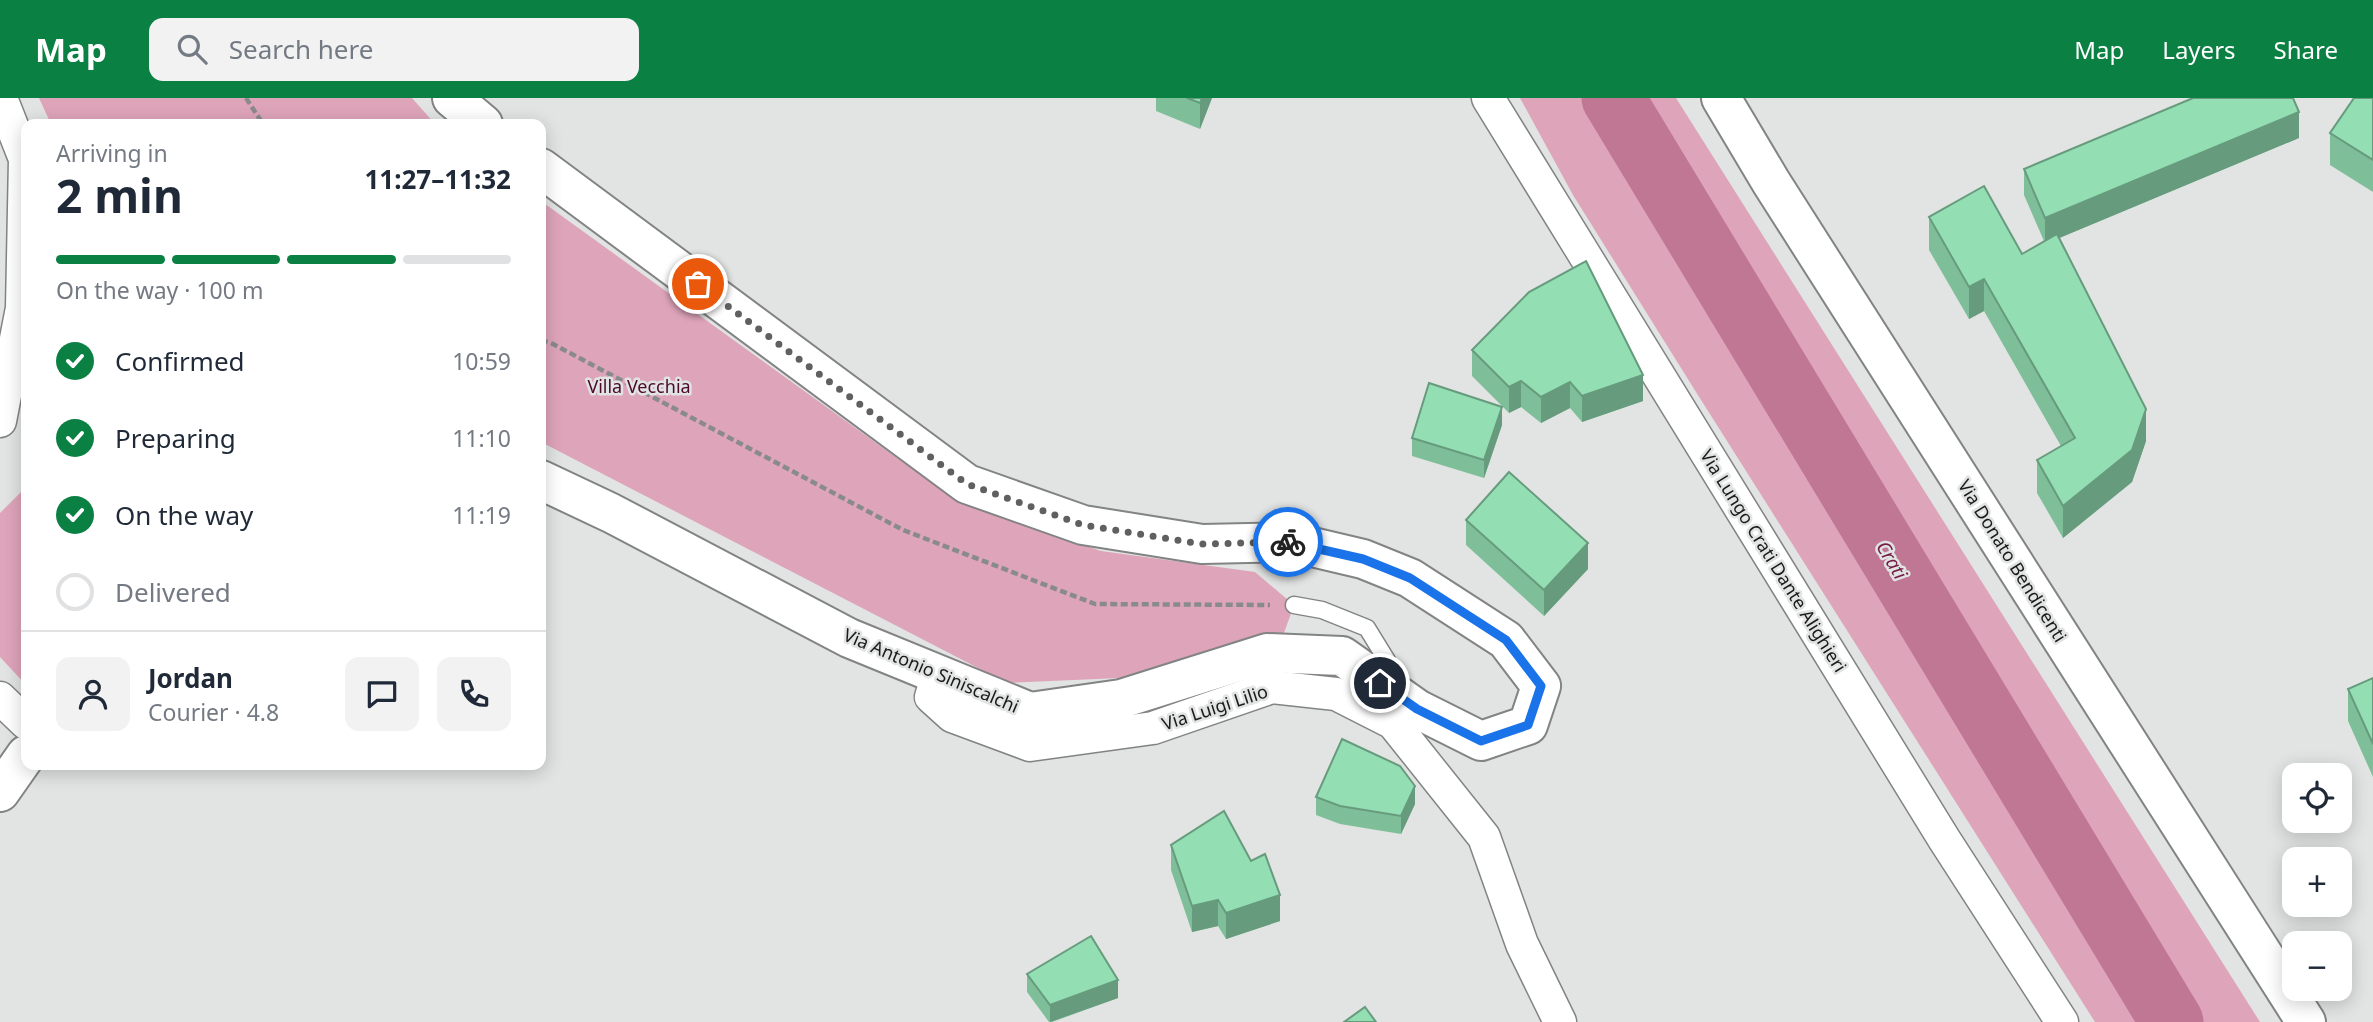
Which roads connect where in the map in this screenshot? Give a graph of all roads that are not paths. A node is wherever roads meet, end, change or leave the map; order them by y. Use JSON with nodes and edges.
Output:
{"nodes":[{"id":1,"x":1,"y":98,"type":"edge"},
{"id":2,"x":452,"y":98,"type":"edge"},
{"id":3,"x":1488,"y":98,"type":"edge"},
{"id":4,"x":1721,"y":98,"type":"edge"},
{"id":5,"x":477,"y":119,"type":"edge"},
{"id":6,"x":21,"y":149,"type":"edge"},
{"id":7,"x":546,"y":172,"type":"edge"},
{"id":8,"x":21,"y":314,"type":"edge"},
{"id":9,"x":0,"y":421,"type":"edge"},
{"id":10,"x":546,"y":482,"type":"edge"},
{"id":11,"x":1294,"y":605,"type":"road end"},
{"id":12,"x":938,"y":674,"type":"junction"},
{"id":13,"x":0,"y":698,"type":"edge"},
{"id":14,"x":1417,"y":709,"type":"junction"},
{"id":15,"x":21,"y":718,"type":"edge"},
{"id":16,"x":21,"y":762,"type":"edge"},
{"id":17,"x":0,"y":792,"type":"edge"},
{"id":18,"x":1560,"y":1022,"type":"edge"},
{"id":19,"x":2062,"y":1022,"type":"edge"},
{"id":20,"x":2306,"y":1022,"type":"edge"}],
"edges":[{"from":1,"to":6,"type":"street"},
{"from":2,"to":5,"type":"street"},
{"from":3,"to":19,"type":"street","name":"Via Lungo Crati Dante Alighieri"},
{"from":4,"to":20,"type":"street","name":"Via Donato Bendicenti"},
{"from":7,"to":14,"type":"street","name":"Via Antonio Siniscalchi"},
{"from":8,"to":9,"type":"street"},
{"from":10,"to":12,"type":"street","name":"Via Antonio Siniscalchi"},
{"from":11,"to":14,"type":"lane"},
{"from":12,"to":14,"type":"street","name":"Via Antonio Siniscalchi"},
{"from":12,"to":18,"type":"street","name":"Via Luigi Lilio"},
{"from":13,"to":15,"type":"street"},
{"from":16,"to":17,"type":"street"}]}
